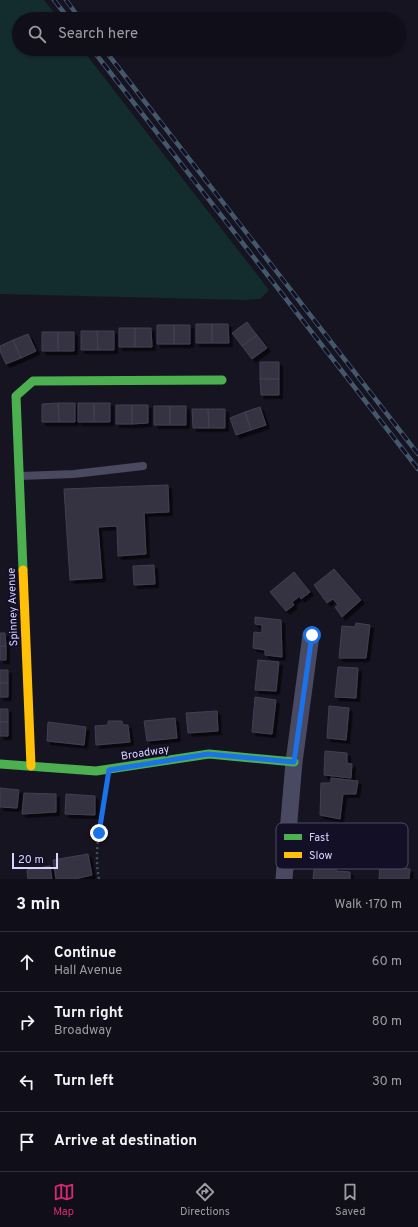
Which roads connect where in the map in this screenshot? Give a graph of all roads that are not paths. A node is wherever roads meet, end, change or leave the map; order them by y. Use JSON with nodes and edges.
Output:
{"nodes":[{"id":1,"x":222,"y":380,"type":"dead end"},
{"id":2,"x":143,"y":466,"type":"dead end"},
{"id":3,"x":19,"y":476,"type":"junction"},
{"id":4,"x":312,"y":635,"type":"dead end"},
{"id":5,"x":294,"y":762,"type":"junction"},
{"id":6,"x":0,"y":764,"type":"edge"},
{"id":7,"x":31,"y":766,"type":"junction"},
{"id":8,"x":289,"y":823,"type":"edge"},
{"id":9,"x":285,"y":869,"type":"edge"},
{"id":10,"x":284,"y":879,"type":"edge"}],
"edges":[{"from":1,"to":3,"type":"street","name":"Spinney Avenue"},
{"from":2,"to":3,"type":"lane"},
{"from":3,"to":7,"type":"street","name":"Spinney Avenue"},
{"from":4,"to":5,"type":"street"},
{"from":5,"to":7,"type":"street","name":"Broadway"},
{"from":5,"to":8,"type":"street"},
{"from":6,"to":7,"type":"street","name":"Broadway"},
{"from":9,"to":10,"type":"street"}]}
